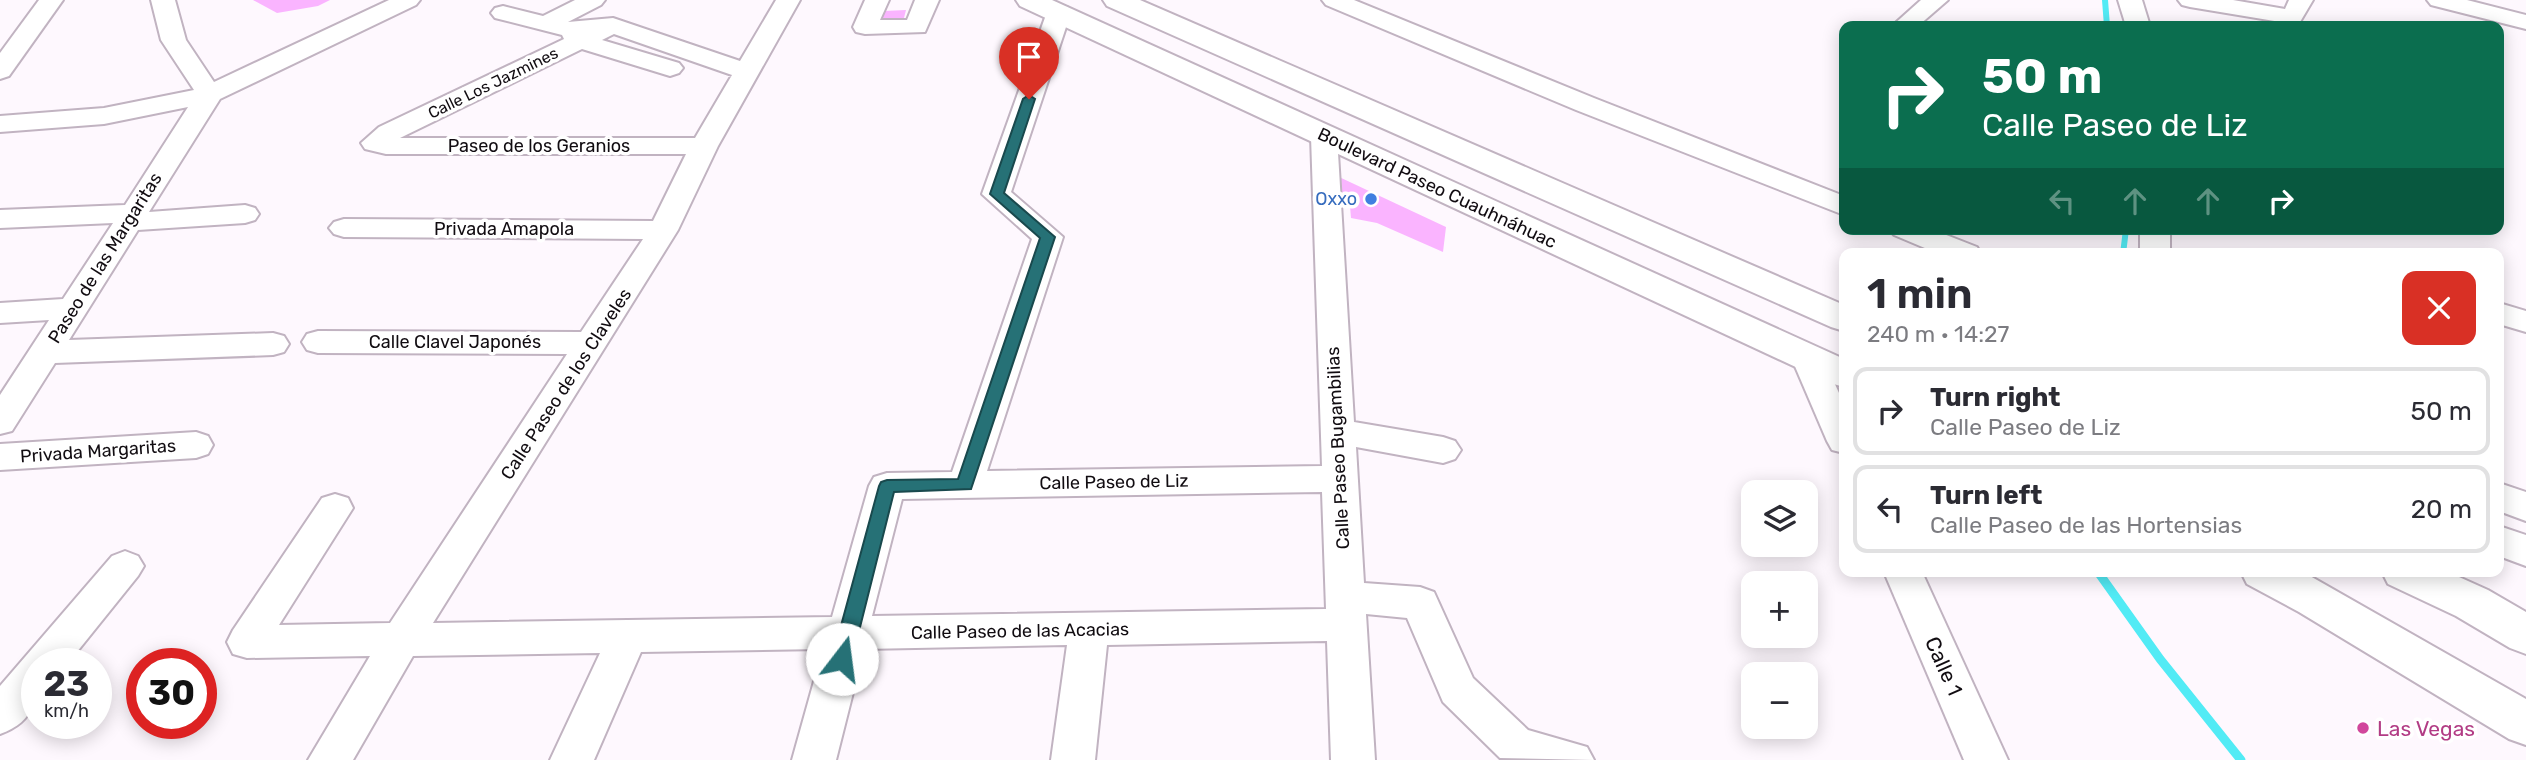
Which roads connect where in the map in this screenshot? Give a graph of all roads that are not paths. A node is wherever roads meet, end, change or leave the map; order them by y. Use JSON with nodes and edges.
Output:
{"nodes":[{"id":1,"x":51,"y":0,"type":"edge"},
{"id":2,"x":163,"y":0,"type":"edge"},
{"id":3,"x":408,"y":0,"type":"edge"},
{"id":4,"x":593,"y":0,"type":"edge"},
{"id":5,"x":788,"y":0,"type":"edge"},
{"id":6,"x":877,"y":0,"type":"edge"},
{"id":7,"x":927,"y":0,"type":"edge"},
{"id":8,"x":1117,"y":0,"type":"edge"},
{"id":9,"x":1334,"y":0,"type":"edge"},
{"id":10,"x":1936,"y":0,"type":"edge"},
{"id":11,"x":2130,"y":0,"type":"edge"},
{"id":12,"x":2190,"y":0,"type":"edge"},
{"id":13,"x":2439,"y":0,"type":"edge"},
{"id":14,"x":1045,"y":6,"type":"edge"},
{"id":15,"x":2297,"y":9,"type":"edge"},
{"id":16,"x":503,"y":13,"type":"dead end"},
{"id":17,"x":1910,"y":21,"type":"edge"},
{"id":18,"x":2136,"y":21,"type":"edge"},
{"id":19,"x":2526,"y":22,"type":"edge"},
{"id":20,"x":544,"y":25,"type":"junction"},
{"id":21,"x":574,"y":36,"type":"junction"},
{"id":22,"x":0,"y":71,"type":"edge"},
{"id":23,"x":743,"y":81,"type":"junction"},
{"id":24,"x":209,"y":94,"type":"junction"},
{"id":25,"x":0,"y":124,"type":"edge"},
{"id":26,"x":1324,"y":136,"type":"junction"},
{"id":27,"x":375,"y":143,"type":"joint"},
{"id":28,"x":704,"y":146,"type":"junction"},
{"id":29,"x":1839,"y":204,"type":"edge"},
{"id":30,"x":245,"y":214,"type":"dead end"},
{"id":31,"x":130,"y":217,"type":"junction"},
{"id":32,"x":0,"y":219,"type":"edge"},
{"id":33,"x":344,"y":228,"type":"dead end"},
{"id":34,"x":663,"y":230,"type":"junction"},
{"id":35,"x":1919,"y":235,"type":"edge"},
{"id":36,"x":1951,"y":248,"type":"edge"},
{"id":37,"x":74,"y":308,"type":"junction"},
{"id":38,"x":0,"y":313,"type":"edge"},
{"id":39,"x":2504,"y":315,"type":"edge"},
{"id":40,"x":1839,"y":316,"type":"edge"},
{"id":41,"x":2526,"y":322,"type":"edge"},
{"id":42,"x":318,"y":342,"type":"dead end"},
{"id":43,"x":592,"y":343,"type":"junction"},
{"id":44,"x":273,"y":344,"type":"dead end"},
{"id":45,"x":45,"y":352,"type":"junction"},
{"id":46,"x":1807,"y":357,"type":"junction"},
{"id":47,"x":1839,"y":372,"type":"edge"},
{"id":48,"x":0,"y":422,"type":"edge"},
{"id":49,"x":1839,"y":430,"type":"edge"},
{"id":50,"x":1337,"y":431,"type":"junction"},
{"id":51,"x":1430,"y":439,"type":"dead end"},
{"id":52,"x":196,"y":445,"type":"dead end"},
{"id":53,"x":0,"y":457,"type":"edge"},
{"id":54,"x":1340,"y":479,"type":"junction"},
{"id":55,"x":965,"y":485,"type":"junction"},
{"id":56,"x":2504,"y":487,"type":"edge"},
{"id":57,"x":2526,"y":496,"type":"edge"},
{"id":58,"x":2504,"y":498,"type":"edge"},
{"id":59,"x":2526,"y":507,"type":"edge"},
{"id":60,"x":335,"y":508,"type":"dead end"},
{"id":61,"x":2504,"y":542,"type":"edge"},
{"id":62,"x":2526,"y":551,"type":"edge"},
{"id":63,"x":124,"y":566,"type":"dead end"},
{"id":64,"x":1905,"y":577,"type":"edge"},
{"id":65,"x":2273,"y":577,"type":"edge"},
{"id":66,"x":2415,"y":577,"type":"edge"},
{"id":67,"x":2472,"y":603,"type":"junction"},
{"id":68,"x":2526,"y":610,"type":"edge"},
{"id":69,"x":1345,"y":611,"type":"junction"},
{"id":70,"x":1089,"y":629,"type":"junction"},
{"id":71,"x":849,"y":634,"type":"junction"},
{"id":72,"x":2526,"y":635,"type":"edge"},
{"id":73,"x":628,"y":636,"type":"junction"},
{"id":74,"x":400,"y":642,"type":"junction"},
{"id":75,"x":56,"y":648,"type":"edge"},
{"id":76,"x":21,"y":691,"type":"edge"},
{"id":77,"x":0,"y":716,"type":"edge"},
{"id":78,"x":2526,"y":724,"type":"edge"},
{"id":79,"x":330,"y":760,"type":"edge"},
{"id":80,"x":572,"y":760,"type":"edge"},
{"id":81,"x":814,"y":760,"type":"edge"},
{"id":82,"x":1073,"y":760,"type":"edge"},
{"id":83,"x":1353,"y":760,"type":"edge"},
{"id":84,"x":1572,"y":760,"type":"edge"},
{"id":85,"x":1986,"y":760,"type":"edge"}],
"edges":[{"from":1,"to":22,"type":"street"},
{"from":2,"to":24,"type":"street"},
{"from":3,"to":24,"type":"street"},
{"from":4,"to":20,"type":"street"},
{"from":5,"to":23,"type":"street","name":"Calle Paseo de los Claveles"},
{"from":6,"to":7,"type":"street"},
{"from":8,"to":40,"type":"main road"},
{"from":9,"to":29,"type":"street"},
{"from":10,"to":17,"type":"street"},
{"from":11,"to":18,"type":"street"},
{"from":12,"to":15,"type":"street"},
{"from":13,"to":19,"type":"street"},
{"from":14,"to":26,"type":"main road","name":"Boulevard Paseo Cuauhnáhuac"},
{"from":14,"to":55,"type":"street"},
{"from":16,"to":20,"type":"street"},
{"from":20,"to":21,"type":"street"},
{"from":21,"to":23,"type":"street"},
{"from":21,"to":23,"type":"street","name":"Calle Los Jazmines"},
{"from":21,"to":27,"type":"street","name":"Calle Los Jazmines"},
{"from":23,"to":28,"type":"street","name":"Calle Paseo de los Claveles"},
{"from":24,"to":25,"type":"street"},
{"from":24,"to":31,"type":"street","name":"Paseo de las Margaritas"},
{"from":26,"to":46,"type":"main road","name":"Boulevard Paseo Cuauhnáhuac"},
{"from":26,"to":50,"type":"street","name":"Calle Paseo Bugambilias"},
{"from":27,"to":28,"type":"street","name":"Paseo de los Geranios"},
{"from":28,"to":34,"type":"street","name":"Calle Paseo de los Claveles"},
{"from":30,"to":31,"type":"street"},
{"from":31,"to":32,"type":"street"},
{"from":31,"to":37,"type":"street","name":"Paseo de las Margaritas"},
{"from":33,"to":34,"type":"street","name":"Privada Amapola"},
{"from":34,"to":43,"type":"street","name":"Calle Paseo de los Claveles"},
{"from":35,"to":36,"type":"street"},
{"from":37,"to":38,"type":"street"},
{"from":37,"to":45,"type":"street","name":"Paseo de las Margaritas"},
{"from":39,"to":41,"type":"street"},
{"from":42,"to":43,"type":"street","name":"Calle Clavel Japonés"},
{"from":43,"to":74,"type":"street","name":"Calle Paseo de los Claveles"},
{"from":44,"to":45,"type":"street"},
{"from":45,"to":48,"type":"street","name":"Paseo de las Margaritas"},
{"from":46,"to":47,"type":"main road","name":"Boulevard Paseo Cuauhnáhuac"},
{"from":46,"to":49,"type":"street"},
{"from":50,"to":51,"type":"street"},
{"from":50,"to":54,"type":"street","name":"Calle Paseo Bugambilias"},
{"from":52,"to":53,"type":"street","name":"Privada Margaritas"},
{"from":54,"to":55,"type":"street","name":"Calle Paseo de Liz"},
{"from":54,"to":69,"type":"street","name":"Calle Paseo Bugambilias"},
{"from":55,"to":71,"type":"street","name":"Calle Paseo de Liz"},
{"from":56,"to":57,"type":"street"},
{"from":58,"to":59,"type":"street"},
{"from":60,"to":74,"type":"street","name":"Calle Paseo de las Acacias"},
{"from":61,"to":62,"type":"street"},
{"from":63,"to":75,"type":"street"},
{"from":64,"to":85,"type":"street","name":"Calle 1"},
{"from":65,"to":78,"type":"main road"},
{"from":66,"to":67,"type":"main road"},
{"from":67,"to":68,"type":"main road"},
{"from":67,"to":72,"type":"main road"},
{"from":69,"to":70,"type":"street","name":"Calle Paseo de las Acacias"},
{"from":69,"to":83,"type":"street","name":"Calle Paseo Bugambilias"},
{"from":69,"to":84,"type":"street","name":"Calle Paseo de las Acacias"},
{"from":70,"to":71,"type":"street","name":"Calle Paseo de las Acacias"},
{"from":70,"to":82,"type":"street"},
{"from":71,"to":73,"type":"street","name":"Calle Paseo de las Acacias"},
{"from":71,"to":81,"type":"street"},
{"from":73,"to":74,"type":"street","name":"Calle Paseo de las Acacias"},
{"from":73,"to":80,"type":"street"},
{"from":74,"to":79,"type":"street","name":"Calle Paseo de los Claveles"},
{"from":76,"to":77,"type":"street"}]}
